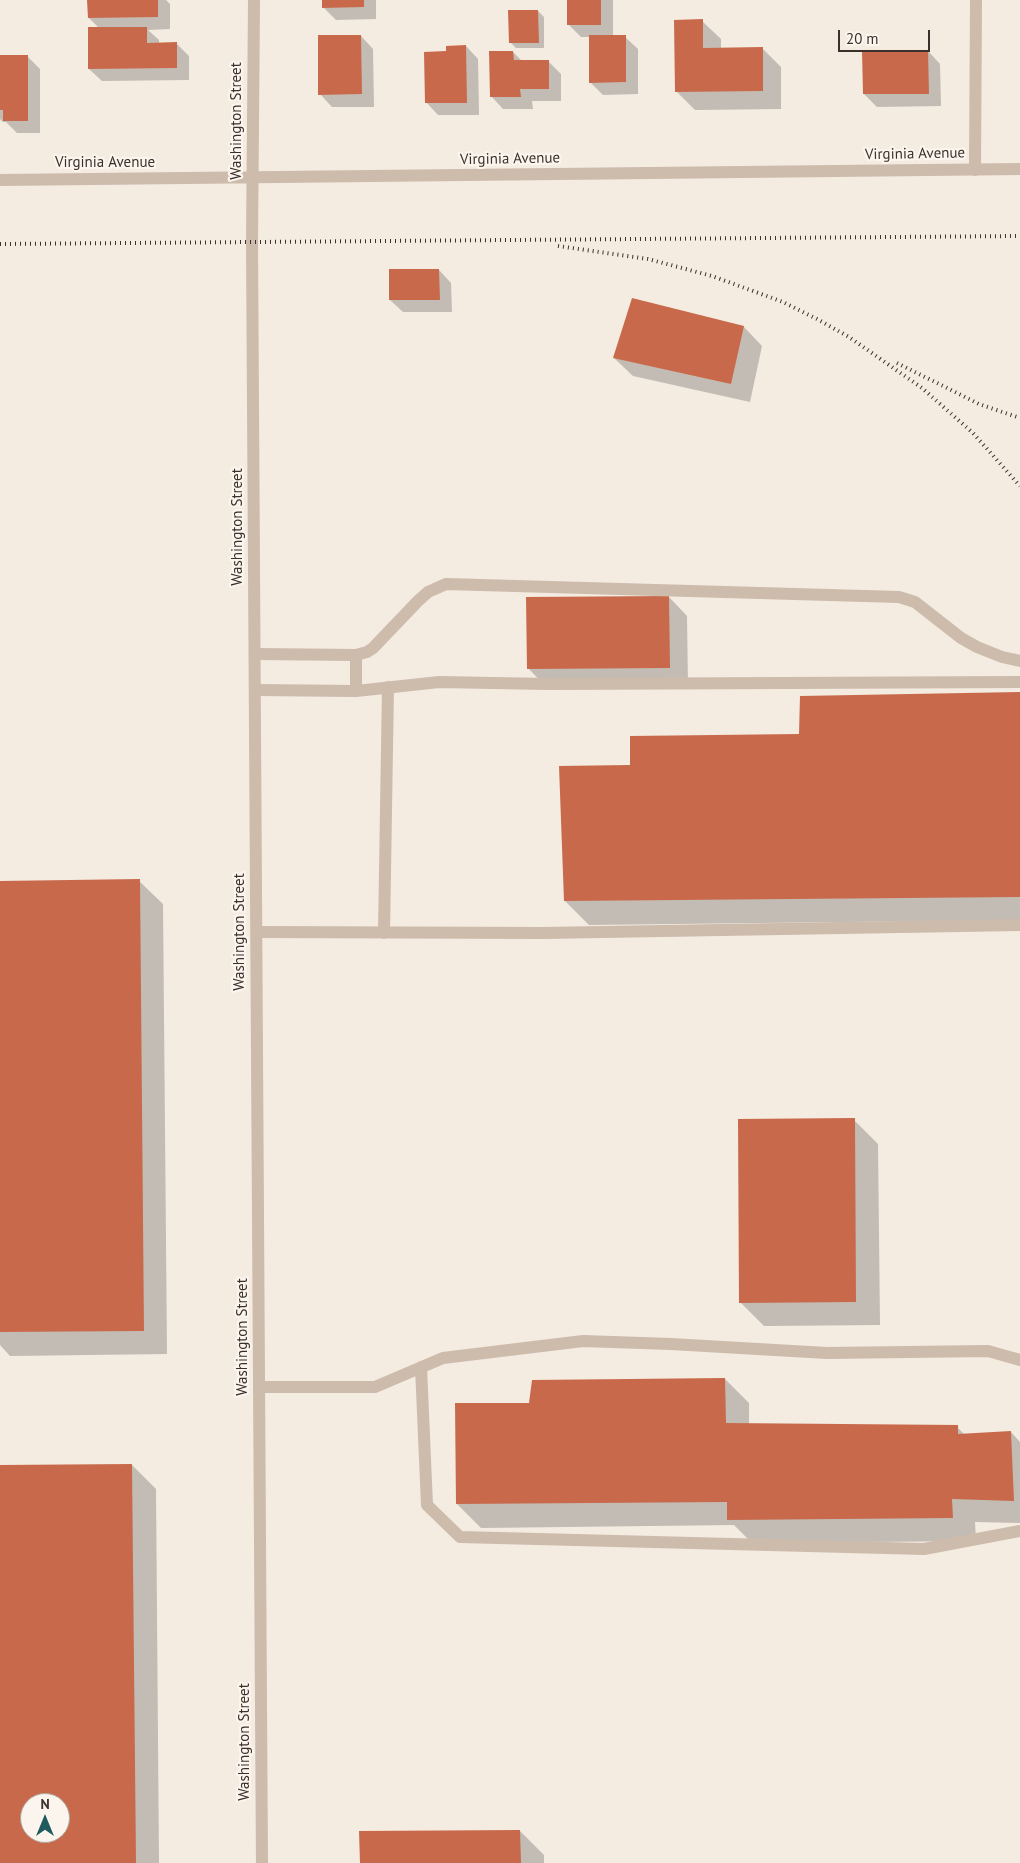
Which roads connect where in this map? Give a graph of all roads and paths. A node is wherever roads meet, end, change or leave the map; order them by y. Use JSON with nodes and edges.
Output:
{"nodes":[{"id":1,"x":254,"y":0,"type":"edge"},
{"id":2,"x":976,"y":0,"type":"edge"},
{"id":3,"x":1020,"y":169,"type":"edge"},
{"id":4,"x":975,"y":170,"type":"junction"},
{"id":5,"x":252,"y":178,"type":"junction"},
{"id":6,"x":0,"y":180,"type":"edge"},
{"id":7,"x":255,"y":654,"type":"junction"},
{"id":8,"x":356,"y":654,"type":"junction"},
{"id":9,"x":1020,"y":661,"type":"edge"},
{"id":10,"x":1020,"y":682,"type":"edge"},
{"id":11,"x":388,"y":688,"type":"junction"},
{"id":12,"x":255,"y":690,"type":"junction"},
{"id":13,"x":356,"y":691,"type":"junction"},
{"id":14,"x":1020,"y":925,"type":"edge"},
{"id":15,"x":256,"y":932,"type":"junction"},
{"id":16,"x":384,"y":933,"type":"junction"},
{"id":17,"x":1020,"y":1360,"type":"edge"},
{"id":18,"x":421,"y":1367,"type":"junction"},
{"id":19,"x":260,"y":1387,"type":"junction"},
{"id":20,"x":1020,"y":1531,"type":"edge"},
{"id":21,"x":262,"y":1863,"type":"edge"}],
"edges":[{"from":1,"to":5,"type":"street","name":"Washington Street"},
{"from":2,"to":4,"type":"street"},
{"from":3,"to":4,"type":"street","name":"Virginia Avenue"},
{"from":4,"to":5,"type":"street","name":"Virginia Avenue"},
{"from":5,"to":6,"type":"street","name":"Virginia Avenue"},
{"from":5,"to":7,"type":"street","name":"Washington Street"},
{"from":7,"to":8,"type":"street"},
{"from":7,"to":12,"type":"street","name":"Washington Street"},
{"from":8,"to":9,"type":"street"},
{"from":8,"to":13,"type":"street"},
{"from":10,"to":11,"type":"street"},
{"from":11,"to":13,"type":"street"},
{"from":11,"to":16,"type":"street"},
{"from":12,"to":13,"type":"street"},
{"from":12,"to":15,"type":"street","name":"Washington Street"},
{"from":14,"to":16,"type":"street"},
{"from":15,"to":16,"type":"street"},
{"from":15,"to":19,"type":"street","name":"Washington Street"},
{"from":17,"to":18,"type":"street"},
{"from":18,"to":19,"type":"street"},
{"from":18,"to":20,"type":"street"},
{"from":19,"to":21,"type":"street","name":"Washington Street"}]}
